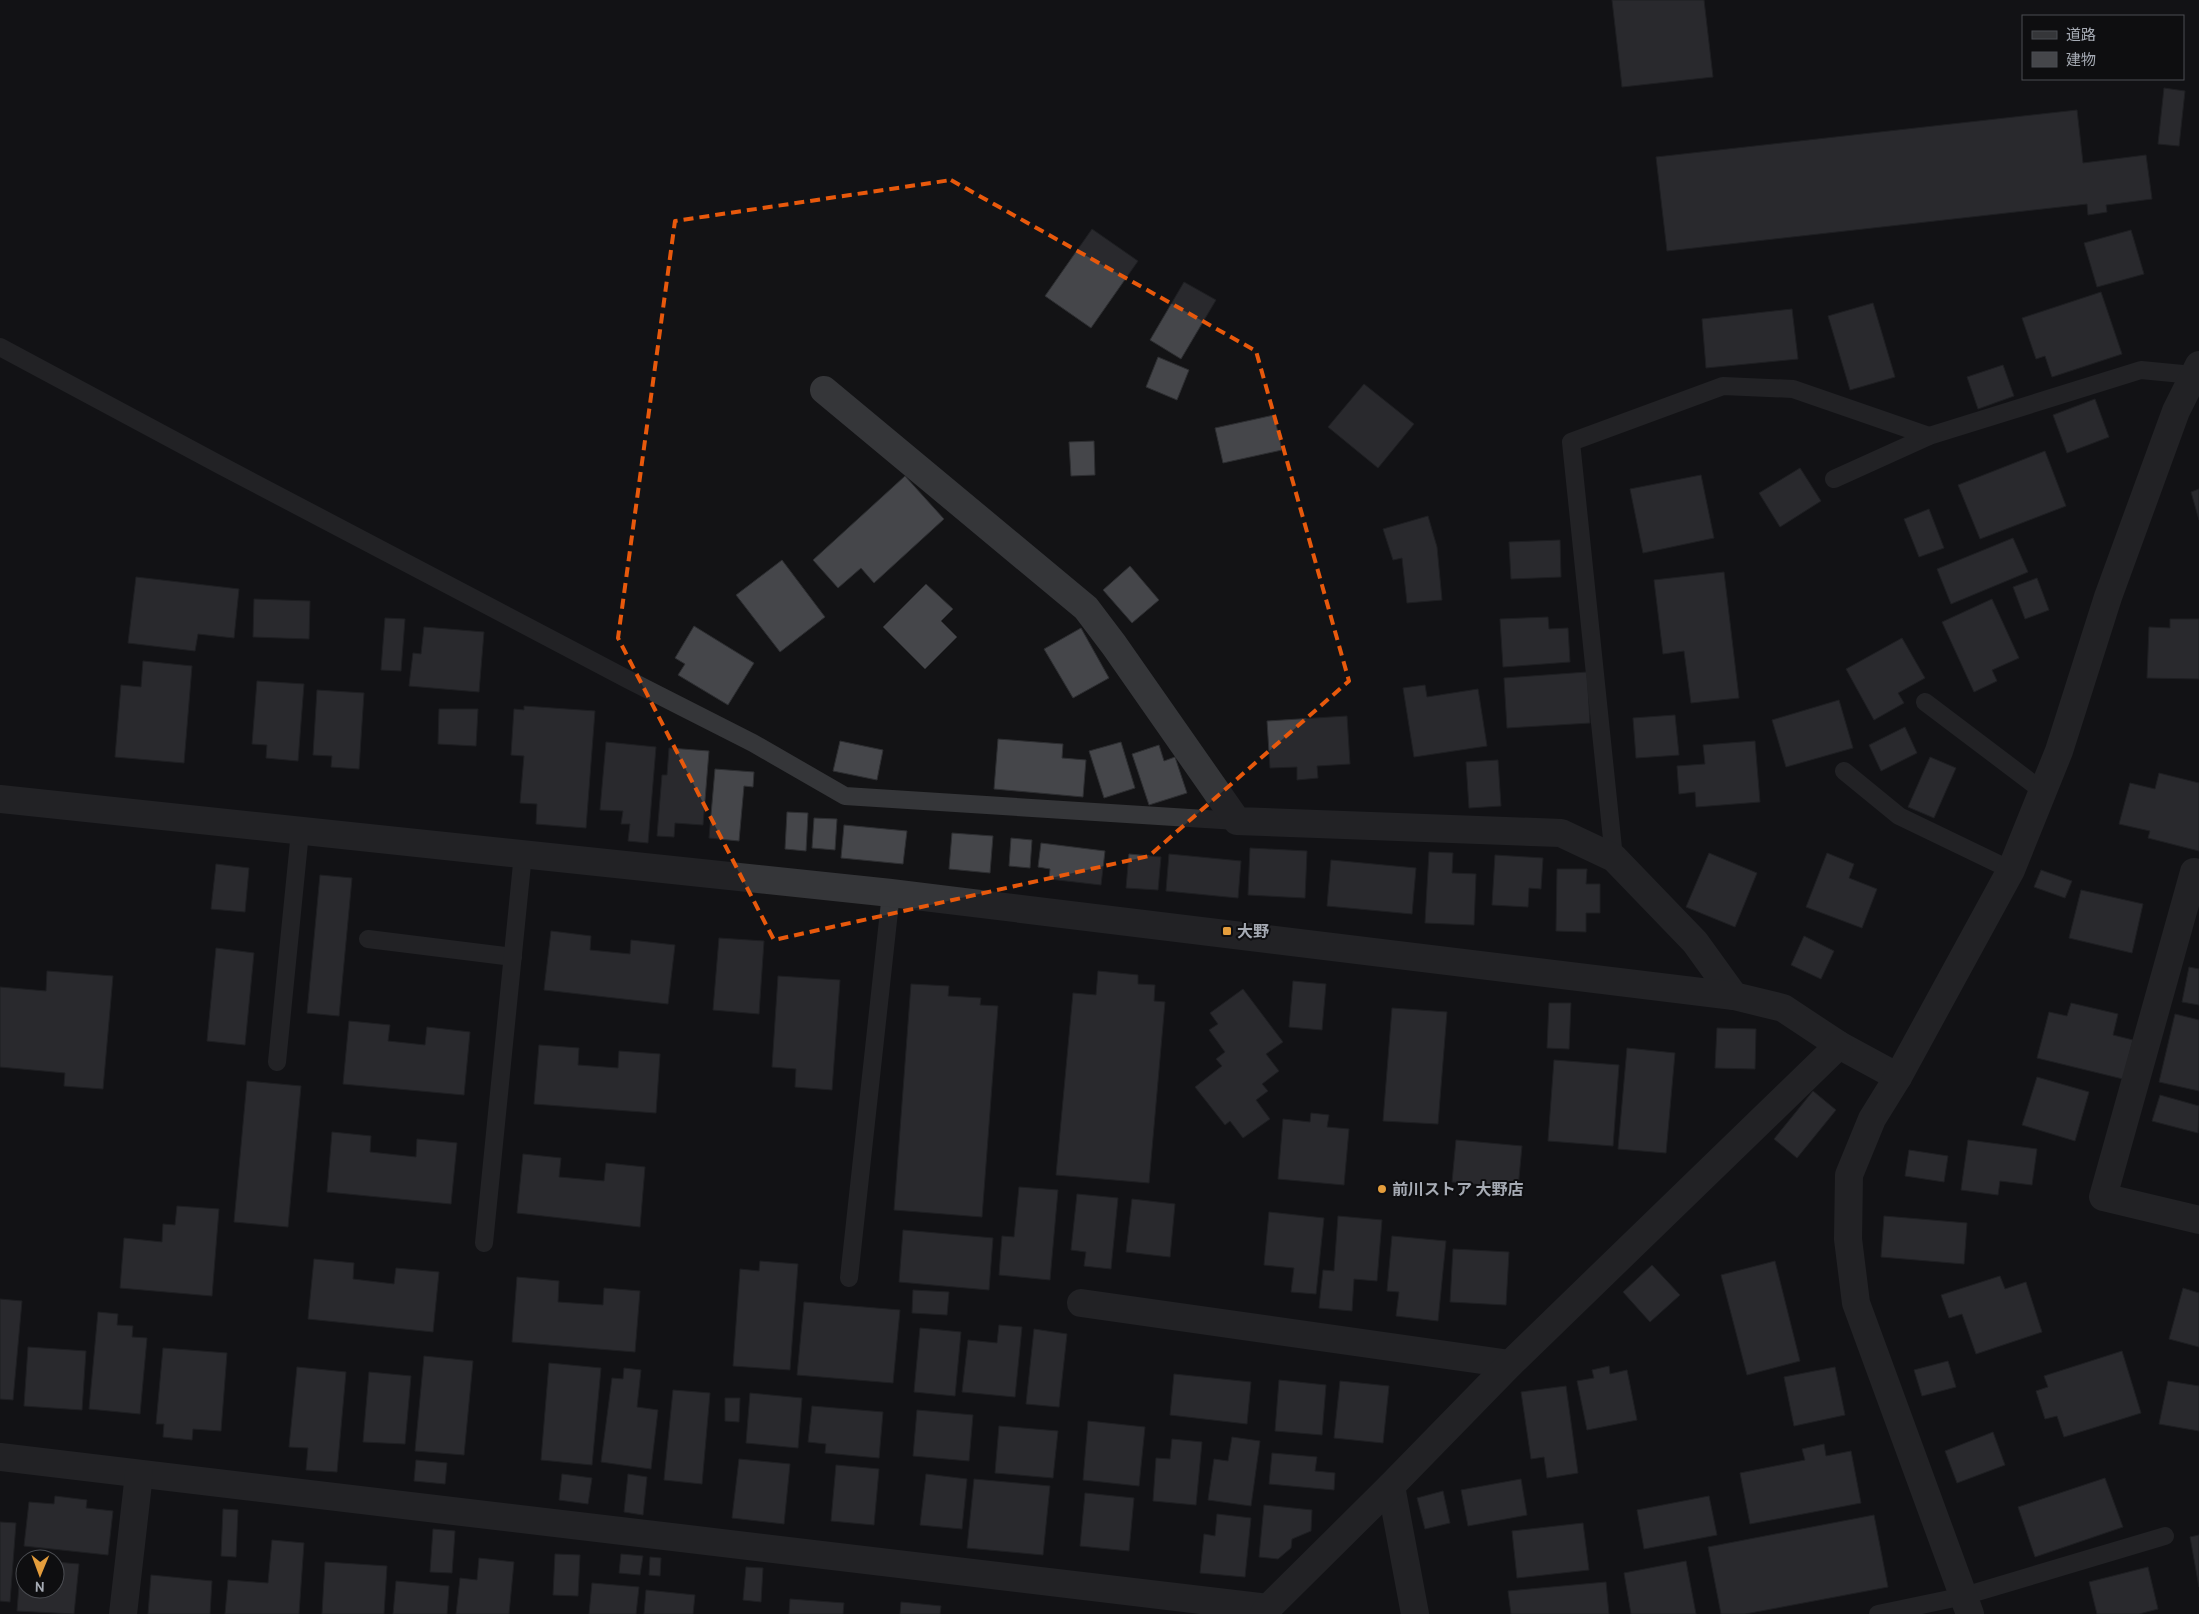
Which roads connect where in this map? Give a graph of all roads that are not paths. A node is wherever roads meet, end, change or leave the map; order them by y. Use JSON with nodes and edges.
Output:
{"nodes":[{"id":1,"x":0,"y":347,"type":"edge"},
{"id":2,"x":2196,"y":370,"type":"edge"},
{"id":3,"x":824,"y":390,"type":"dead end"},
{"id":4,"x":1929,"y":436,"type":"junction"},
{"id":5,"x":1834,"y":479,"type":"dead end"},
{"id":6,"x":1925,"y":702,"type":"dead end"},
{"id":7,"x":1844,"y":771,"type":"dead end"},
{"id":8,"x":2044,"y":792,"type":"junction"},
{"id":9,"x":0,"y":799,"type":"edge"},
{"id":10,"x":1237,"y":822,"type":"junction"},
{"id":11,"x":300,"y":832,"type":"junction"},
{"id":12,"x":523,"y":854,"type":"junction"},
{"id":13,"x":1614,"y":858,"type":"junction"},
{"id":14,"x":2011,"y":870,"type":"junction"},
{"id":15,"x":2199,"y":873,"type":"edge"},
{"id":16,"x":891,"y":893,"type":"junction"},
{"id":17,"x":368,"y":939,"type":"dead end"},
{"id":18,"x":513,"y":957,"type":"junction"},
{"id":19,"x":1734,"y":996,"type":"junction"},
{"id":20,"x":1838,"y":1045,"type":"junction"},
{"id":21,"x":276,"y":1062,"type":"dead end"},
{"id":22,"x":1898,"y":1077,"type":"junction"},
{"id":23,"x":2199,"y":1220,"type":"edge"},
{"id":24,"x":484,"y":1243,"type":"dead end"},
{"id":25,"x":849,"y":1278,"type":"dead end"},
{"id":26,"x":1081,"y":1303,"type":"dead end"},
{"id":27,"x":1510,"y":1364,"type":"junction"},
{"id":28,"x":0,"y":1457,"type":"edge"},
{"id":29,"x":139,"y":1474,"type":"junction"},
{"id":30,"x":1391,"y":1486,"type":"junction"},
{"id":31,"x":2165,"y":1536,"type":"dead end"},
{"id":32,"x":1967,"y":1605,"type":"edge"},
{"id":33,"x":1266,"y":1611,"type":"edge"},
{"id":34,"x":123,"y":1614,"type":"edge"},
{"id":35,"x":1416,"y":1614,"type":"edge"},
{"id":36,"x":1878,"y":1614,"type":"edge"}],
"edges":[{"from":1,"to":10,"type":"lane"},
{"from":2,"to":4,"type":"lane"},
{"from":2,"to":8,"type":"street"},
{"from":3,"to":10,"type":"street"},
{"from":4,"to":5,"type":"lane"},
{"from":4,"to":13,"type":"lane"},
{"from":6,"to":8,"type":"lane"},
{"from":7,"to":14,"type":"lane"},
{"from":8,"to":14,"type":"street"},
{"from":9,"to":11,"type":"street"},
{"from":10,"to":13,"type":"street"},
{"from":11,"to":12,"type":"street"},
{"from":11,"to":21,"type":"lane"},
{"from":12,"to":16,"type":"street"},
{"from":12,"to":18,"type":"lane"},
{"from":13,"to":19,"type":"street"},
{"from":14,"to":22,"type":"street"},
{"from":15,"to":23,"type":"street"},
{"from":16,"to":19,"type":"street"},
{"from":16,"to":25,"type":"lane"},
{"from":17,"to":18,"type":"lane"},
{"from":18,"to":24,"type":"lane"},
{"from":19,"to":20,"type":"street"},
{"from":20,"to":22,"type":"street"},
{"from":20,"to":27,"type":"street"},
{"from":22,"to":32,"type":"street"},
{"from":26,"to":27,"type":"street"},
{"from":27,"to":30,"type":"street"},
{"from":28,"to":29,"type":"street"},
{"from":29,"to":33,"type":"street"},
{"from":29,"to":34,"type":"street"},
{"from":30,"to":33,"type":"street"},
{"from":30,"to":35,"type":"street"},
{"from":31,"to":32,"type":"lane"},
{"from":32,"to":36,"type":"lane"}]}
